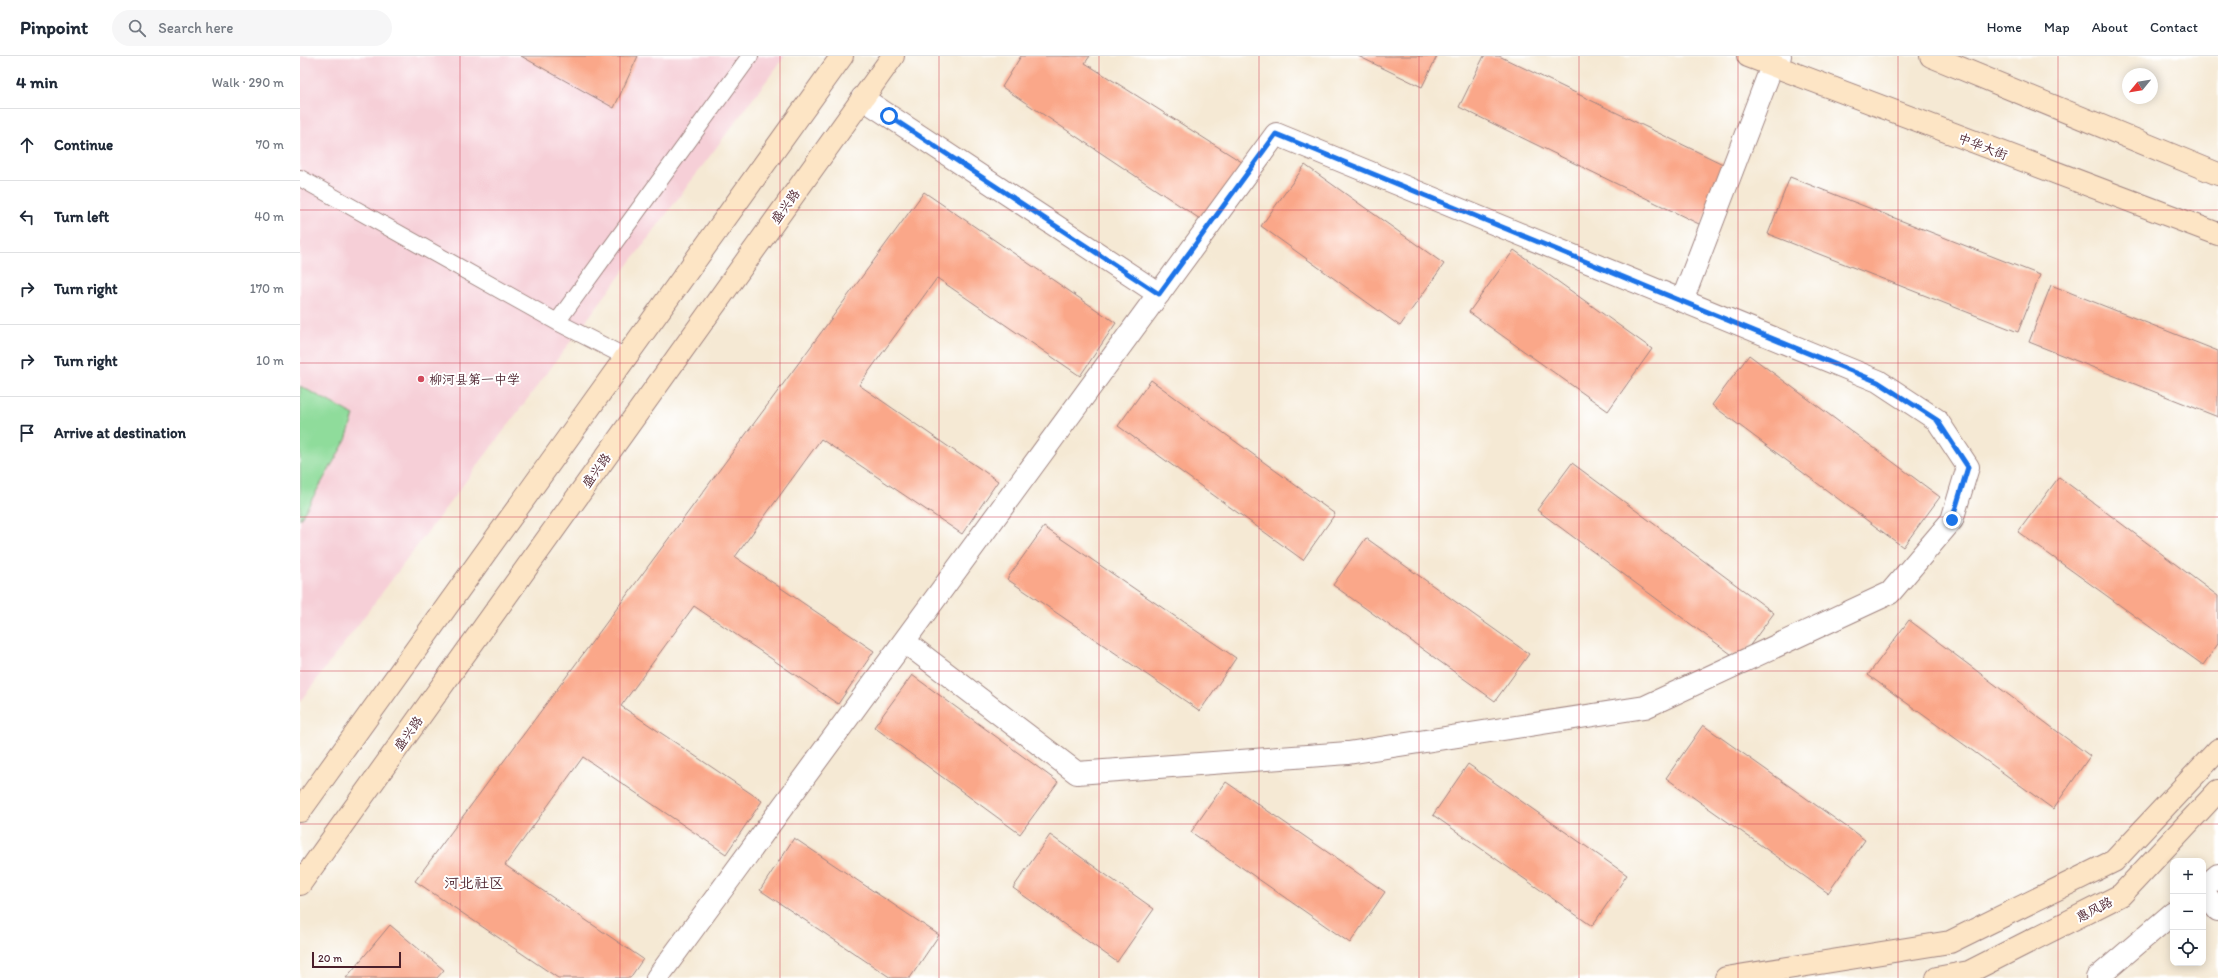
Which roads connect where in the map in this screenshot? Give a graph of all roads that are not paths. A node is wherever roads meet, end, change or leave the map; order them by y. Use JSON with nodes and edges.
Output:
{"nodes":[{"id":1,"x":750,"y":56,"type":"edge"},
{"id":2,"x":842,"y":56,"type":"edge"},
{"id":3,"x":893,"y":56,"type":"edge"},
{"id":4,"x":1748,"y":56,"type":"edge"},
{"id":5,"x":1931,"y":56,"type":"edge"},
{"id":6,"x":1776,"y":61,"type":"edge"},
{"id":7,"x":862,"y":98,"type":"junction"},
{"id":8,"x":2218,"y":174,"type":"edge"},
{"id":9,"x":300,"y":178,"type":"edge"},
{"id":10,"x":2218,"y":234,"type":"edge"},
{"id":11,"x":1159,"y":294,"type":"junction"},
{"id":12,"x":1682,"y":301,"type":"junction"},
{"id":13,"x":557,"y":322,"type":"junction"},
{"id":14,"x":626,"y":357,"type":"junction"},
{"id":15,"x":905,"y":642,"type":"junction"},
{"id":16,"x":2218,"y":750,"type":"edge"},
{"id":17,"x":2218,"y":791,"type":"edge"},
{"id":18,"x":300,"y":811,"type":"edge"},
{"id":19,"x":2218,"y":875,"type":"edge"},
{"id":20,"x":300,"y":884,"type":"edge"},
{"id":21,"x":2206,"y":885,"type":"edge"},
{"id":22,"x":2205,"y":894,"type":"edge"},
{"id":23,"x":2218,"y":910,"type":"edge"},
{"id":24,"x":2170,"y":917,"type":"edge"},
{"id":25,"x":657,"y":978,"type":"edge"},
{"id":26,"x":1726,"y":978,"type":"edge"},
{"id":27,"x":1937,"y":978,"type":"edge"},
{"id":28,"x":2097,"y":978,"type":"edge"}],
"edges":[{"from":1,"to":13,"type":"lane"},
{"from":2,"to":14,"type":"street"},
{"from":3,"to":7,"type":"street","name":"盛兴路"},
{"from":4,"to":6,"type":"street","name":"中华大街"},
{"from":5,"to":8,"type":"street"},
{"from":6,"to":10,"type":"street","name":"中华大街"},
{"from":6,"to":12,"type":"street"},
{"from":7,"to":11,"type":"street"},
{"from":7,"to":20,"type":"street","name":"盛兴路"},
{"from":9,"to":13,"type":"lane"},
{"from":11,"to":12,"type":"street"},
{"from":11,"to":15,"type":"street"},
{"from":12,"to":15,"type":"street"},
{"from":13,"to":14,"type":"lane"},
{"from":14,"to":18,"type":"street"},
{"from":15,"to":25,"type":"street"},
{"from":16,"to":26,"type":"street"},
{"from":17,"to":27,"type":"street","name":"惠风路"},
{"from":19,"to":21,"type":"street"},
{"from":22,"to":23,"type":"street"},
{"from":24,"to":28,"type":"street"}]}
